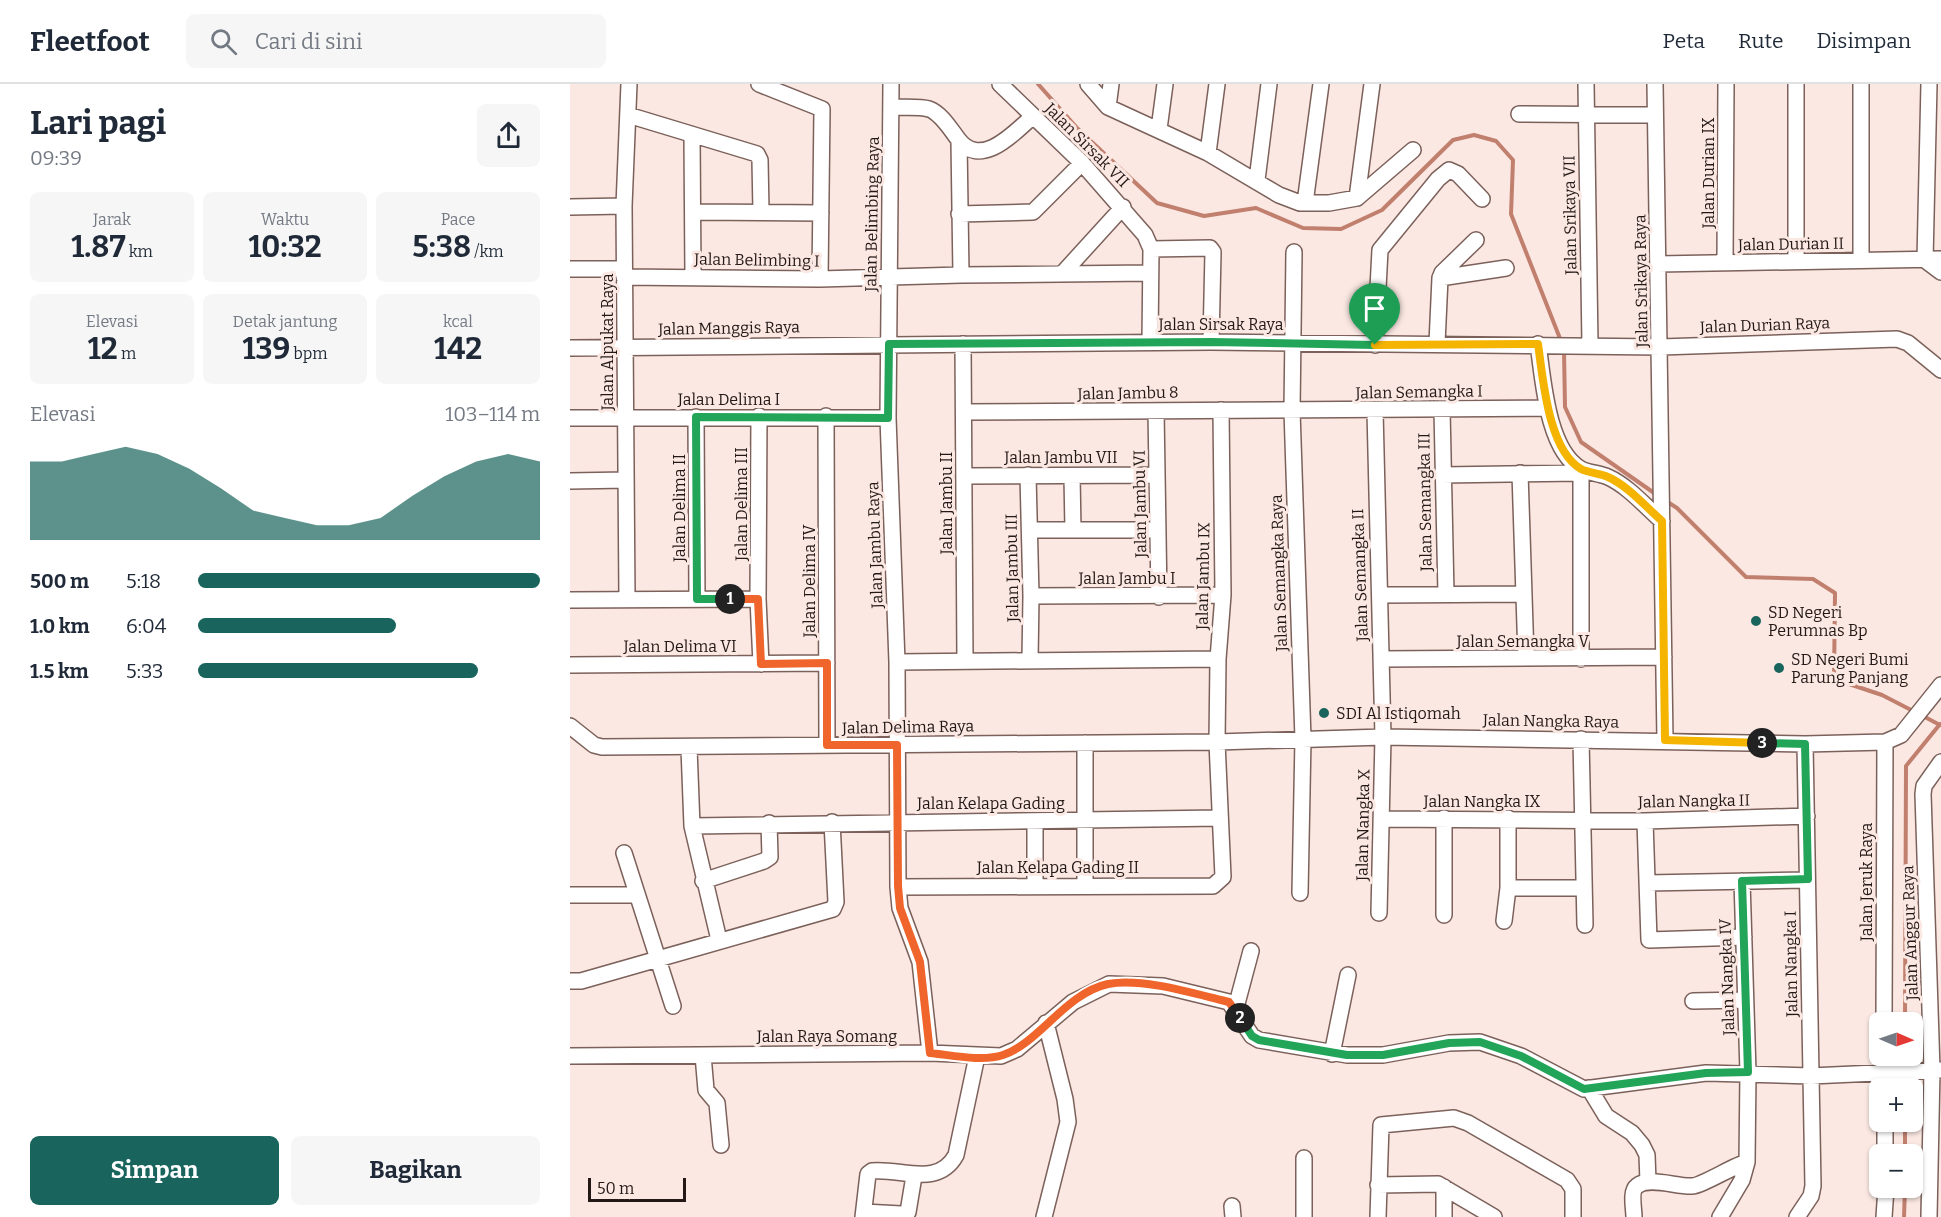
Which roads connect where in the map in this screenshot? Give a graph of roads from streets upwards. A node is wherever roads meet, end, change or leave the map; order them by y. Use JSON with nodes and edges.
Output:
{"nodes":[{"id":1,"x":629,"y":84,"type":"edge"},
{"id":2,"x":759,"y":84,"type":"edge"},
{"id":3,"x":891,"y":84,"type":"edge"},
{"id":4,"x":1000,"y":84,"type":"edge"},
{"id":5,"x":1088,"y":84,"type":"edge"},
{"id":6,"x":1111,"y":84,"type":"edge"},
{"id":7,"x":1165,"y":84,"type":"edge"},
{"id":8,"x":1217,"y":84,"type":"edge"},
{"id":9,"x":1269,"y":84,"type":"edge"},
{"id":10,"x":1321,"y":84,"type":"edge"},
{"id":11,"x":1372,"y":84,"type":"edge"},
{"id":12,"x":1586,"y":84,"type":"edge"},
{"id":13,"x":1655,"y":84,"type":"edge"},
{"id":14,"x":1726,"y":84,"type":"edge"},
{"id":15,"x":1796,"y":84,"type":"edge"},
{"id":16,"x":1862,"y":84,"type":"edge"},
{"id":17,"x":1933,"y":93,"type":"edge"},
{"id":18,"x":891,"y":107,"type":"junction"},
{"id":19,"x":1108,"y":107,"type":"junction"},
{"id":20,"x":1519,"y":114,"type":"dead end"},
{"id":21,"x":1587,"y":114,"type":"junction"},
{"id":22,"x":628,"y":115,"type":"junction"},
{"id":23,"x":1655,"y":116,"type":"junction"},
{"id":24,"x":1032,"y":117,"type":"junction"},
{"id":25,"x":1159,"y":129,"type":"junction"},
{"id":26,"x":692,"y":135,"type":"junction"},
{"id":27,"x":959,"y":141,"type":"junction"},
{"id":28,"x":1413,"y":150,"type":"dead end"},
{"id":29,"x":1208,"y":153,"type":"junction"},
{"id":30,"x":1082,"y":163,"type":"junction"},
{"id":31,"x":1257,"y":180,"type":"junction"},
{"id":32,"x":1357,"y":198,"type":"junction"},
{"id":33,"x":1482,"y":199,"type":"dead end"},
{"id":34,"x":1305,"y":203,"type":"junction"},
{"id":35,"x":624,"y":206,"type":"junction"},
{"id":36,"x":570,"y":207,"type":"edge"},
{"id":37,"x":1123,"y":207,"type":"junction"},
{"id":38,"x":693,"y":212,"type":"junction"},
{"id":39,"x":761,"y":212,"type":"junction"},
{"id":40,"x":821,"y":213,"type":"junction"},
{"id":41,"x":959,"y":214,"type":"junction"},
{"id":42,"x":1476,"y":240,"type":"dead end"},
{"id":43,"x":1148,"y":242,"type":"junction"},
{"id":44,"x":1294,"y":252,"type":"dead end"},
{"id":45,"x":1941,"y":259,"type":"edge"},
{"id":46,"x":1862,"y":260,"type":"junction"},
{"id":47,"x":1925,"y":260,"type":"junction"},
{"id":48,"x":1796,"y":261,"type":"junction"},
{"id":49,"x":1725,"y":263,"type":"junction"},
{"id":50,"x":1658,"y":264,"type":"junction"},
{"id":51,"x":1506,"y":268,"type":"dead end"},
{"id":52,"x":570,"y":269,"type":"edge"},
{"id":53,"x":1941,"y":272,"type":"edge"},
{"id":54,"x":624,"y":273,"type":"junction"},
{"id":55,"x":1150,"y":273,"type":"junction"},
{"id":56,"x":961,"y":274,"type":"junction"},
{"id":57,"x":1062,"y":274,"type":"junction"},
{"id":58,"x":693,"y":277,"type":"junction"},
{"id":59,"x":1440,"y":278,"type":"junction"},
{"id":60,"x":820,"y":279,"type":"junction"},
{"id":61,"x":889,"y":279,"type":"junction"},
{"id":62,"x":1150,"y":342,"type":"junction"},
{"id":63,"x":1211,"y":342,"type":"junction"},
{"id":64,"x":1293,"y":342,"type":"junction"},
{"id":65,"x":889,"y":344,"type":"junction"},
{"id":66,"x":963,"y":344,"type":"junction"},
{"id":67,"x":1437,"y":344,"type":"junction"},
{"id":68,"x":1546,"y":344,"type":"junction"},
{"id":69,"x":1375,"y":345,"type":"junction"},
{"id":70,"x":1585,"y":345,"type":"junction"},
{"id":71,"x":1661,"y":346,"type":"junction"},
{"id":72,"x":570,"y":348,"type":"edge"},
{"id":73,"x":625,"y":348,"type":"junction"},
{"id":74,"x":1941,"y":370,"type":"edge"},
{"id":75,"x":1548,"y":408,"type":"junction"},
{"id":76,"x":1221,"y":410,"type":"junction"},
{"id":77,"x":1442,"y":410,"type":"junction"},
{"id":78,"x":1156,"y":411,"type":"junction"},
{"id":79,"x":1292,"y":411,"type":"junction"},
{"id":80,"x":1375,"y":411,"type":"junction"},
{"id":81,"x":964,"y":412,"type":"junction"},
{"id":82,"x":759,"y":416,"type":"junction"},
{"id":83,"x":826,"y":416,"type":"junction"},
{"id":84,"x":626,"y":417,"type":"junction"},
{"id":85,"x":696,"y":417,"type":"junction"},
{"id":86,"x":570,"y":418,"type":"edge"},
{"id":87,"x":888,"y":418,"type":"junction"},
{"id":88,"x":1581,"y":471,"type":"junction"},
{"id":89,"x":1520,"y":474,"type":"junction"},
{"id":90,"x":1028,"y":475,"type":"junction"},
{"id":91,"x":1157,"y":475,"type":"junction"},
{"id":92,"x":1442,"y":475,"type":"junction"},
{"id":93,"x":964,"y":476,"type":"junction"},
{"id":94,"x":1072,"y":476,"type":"junction"},
{"id":95,"x":626,"y":480,"type":"junction"},
{"id":96,"x":570,"y":481,"type":"edge"},
{"id":97,"x":1661,"y":516,"type":"junction"},
{"id":98,"x":1030,"y":530,"type":"junction"},
{"id":99,"x":1073,"y":530,"type":"junction"},
{"id":100,"x":1158,"y":530,"type":"junction"},
{"id":101,"x":1446,"y":594,"type":"junction"},
{"id":102,"x":1523,"y":594,"type":"junction"},
{"id":103,"x":1223,"y":595,"type":"junction"},
{"id":104,"x":1381,"y":595,"type":"junction"},
{"id":105,"x":1031,"y":596,"type":"junction"},
{"id":106,"x":1159,"y":597,"type":"junction"},
{"id":107,"x":627,"y":599,"type":"junction"},
{"id":108,"x":697,"y":599,"type":"junction"},
{"id":109,"x":758,"y":599,"type":"junction"},
{"id":110,"x":570,"y":600,"type":"edge"},
{"id":111,"x":1526,"y":657,"type":"junction"},
{"id":112,"x":1664,"y":657,"type":"junction"},
{"id":113,"x":1218,"y":659,"type":"junction"},
{"id":114,"x":1382,"y":659,"type":"junction"},
{"id":115,"x":1581,"y":659,"type":"junction"},
{"id":116,"x":1030,"y":660,"type":"junction"},
{"id":117,"x":897,"y":662,"type":"junction"},
{"id":118,"x":965,"y":662,"type":"junction"},
{"id":119,"x":827,"y":663,"type":"junction"},
{"id":120,"x":761,"y":664,"type":"junction"},
{"id":121,"x":570,"y":665,"type":"edge"},
{"id":122,"x":1941,"y":685,"type":"edge"},
{"id":123,"x":570,"y":726,"type":"edge"},
{"id":124,"x":1383,"y":737,"type":"junction"},
{"id":125,"x":1303,"y":739,"type":"junction"},
{"id":126,"x":1581,"y":739,"type":"junction"},
{"id":127,"x":1665,"y":740,"type":"junction"},
{"id":128,"x":1216,"y":742,"type":"junction"},
{"id":129,"x":1885,"y":742,"type":"junction"},
{"id":130,"x":1084,"y":743,"type":"junction"},
{"id":131,"x":1805,"y":744,"type":"junction"},
{"id":132,"x":827,"y":745,"type":"junction"},
{"id":133,"x":897,"y":745,"type":"junction"},
{"id":134,"x":689,"y":748,"type":"junction"},
{"id":135,"x":1941,"y":762,"type":"edge"},
{"id":136,"x":1807,"y":816,"type":"junction"},
{"id":137,"x":1219,"y":818,"type":"junction"},
{"id":138,"x":1444,"y":818,"type":"junction"},
{"id":139,"x":1508,"y":818,"type":"junction"},
{"id":140,"x":1382,"y":819,"type":"junction"},
{"id":141,"x":1581,"y":820,"type":"junction"},
{"id":142,"x":898,"y":821,"type":"junction"},
{"id":143,"x":1084,"y":821,"type":"junction"},
{"id":144,"x":1645,"y":821,"type":"junction"},
{"id":145,"x":832,"y":822,"type":"junction"},
{"id":146,"x":1035,"y":822,"type":"junction"},
{"id":147,"x":769,"y":823,"type":"junction"},
{"id":148,"x":692,"y":826,"type":"junction"},
{"id":149,"x":624,"y":853,"type":"dead end"},
{"id":150,"x":1808,"y":879,"type":"junction"},
{"id":151,"x":703,"y":881,"type":"junction"},
{"id":152,"x":1742,"y":881,"type":"junction"},
{"id":153,"x":1218,"y":883,"type":"joint"},
{"id":154,"x":1647,"y":883,"type":"junction"},
{"id":155,"x":1035,"y":885,"type":"junction"},
{"id":156,"x":1084,"y":885,"type":"junction"},
{"id":157,"x":898,"y":886,"type":"junction"},
{"id":158,"x":1508,"y":888,"type":"junction"},
{"id":159,"x":1584,"y":888,"type":"junction"},
{"id":160,"x":1300,"y":893,"type":"dead end"},
{"id":161,"x":570,"y":895,"type":"edge"},
{"id":162,"x":636,"y":895,"type":"junction"},
{"id":163,"x":1379,"y":913,"type":"dead end"},
{"id":164,"x":1444,"y":915,"type":"dead end"},
{"id":165,"x":1504,"y":921,"type":"dead end"},
{"id":166,"x":1585,"y":925,"type":"dead end"},
{"id":167,"x":1744,"y":937,"type":"junction"},
{"id":168,"x":719,"y":940,"type":"junction"},
{"id":169,"x":1251,"y":951,"type":"dead end"},
{"id":170,"x":657,"y":959,"type":"junction"},
{"id":171,"x":1348,"y":975,"type":"dead end"},
{"id":172,"x":570,"y":981,"type":"edge"},
{"id":173,"x":1745,"y":1000,"type":"junction"},
{"id":174,"x":1693,"y":1001,"type":"dead end"},
{"id":175,"x":673,"y":1006,"type":"dead end"},
{"id":176,"x":1235,"y":1011,"type":"junction"},
{"id":177,"x":1884,"y":1012,"type":"edge"},
{"id":178,"x":1046,"y":1023,"type":"junction"},
{"id":179,"x":930,"y":1053,"type":"junction"},
{"id":180,"x":1332,"y":1054,"type":"junction"},
{"id":181,"x":703,"y":1055,"type":"junction"},
{"id":182,"x":570,"y":1056,"type":"edge"},
{"id":183,"x":977,"y":1056,"type":"junction"},
{"id":184,"x":1932,"y":1070,"type":"edge"},
{"id":185,"x":1748,"y":1072,"type":"junction"},
{"id":186,"x":1811,"y":1076,"type":"junction"},
{"id":187,"x":1886,"y":1078,"type":"edge"},
{"id":188,"x":1589,"y":1088,"type":"junction"},
{"id":189,"x":721,"y":1145,"type":"dead end"},
{"id":190,"x":1304,"y":1158,"type":"dead end"},
{"id":191,"x":1747,"y":1162,"type":"junction"},
{"id":192,"x":914,"y":1176,"type":"junction"},
{"id":193,"x":1648,"y":1182,"type":"junction"},
{"id":194,"x":1378,"y":1185,"type":"junction"},
{"id":195,"x":1444,"y":1187,"type":"junction"},
{"id":196,"x":1885,"y":1198,"type":"edge"},
{"id":197,"x":864,"y":1215,"type":"edge"},
{"id":198,"x":1044,"y":1217,"type":"edge"},
{"id":199,"x":1304,"y":1217,"type":"edge"},
{"id":200,"x":1378,"y":1217,"type":"edge"},
{"id":201,"x":1444,"y":1217,"type":"edge"},
{"id":202,"x":1494,"y":1217,"type":"edge"},
{"id":203,"x":1573,"y":1217,"type":"edge"},
{"id":204,"x":1634,"y":1217,"type":"edge"},
{"id":205,"x":1720,"y":1217,"type":"edge"},
{"id":206,"x":1797,"y":1217,"type":"edge"},
{"id":207,"x":1884,"y":1217,"type":"edge"},
{"id":208,"x":1929,"y":1217,"type":"edge"}],
"edges":[{"from":1,"to":22,"type":"street","name":"Jalan Alpukat Raya"},
{"from":2,"to":40,"type":"street"},
{"from":3,"to":18,"type":"street","name":"Jalan Belimbing Raya"},
{"from":4,"to":24,"type":"street","name":"Jalan Sirsak VII"},
{"from":5,"to":19,"type":"street"},
{"from":6,"to":19,"type":"street"},
{"from":7,"to":25,"type":"street"},
{"from":8,"to":29,"type":"street"},
{"from":9,"to":31,"type":"street"},
{"from":10,"to":34,"type":"street"},
{"from":11,"to":32,"type":"street"},
{"from":12,"to":21,"type":"street","name":"Jalan Srikaya VII"},
{"from":13,"to":23,"type":"street","name":"Jalan Srikaya Raya"},
{"from":14,"to":49,"type":"street","name":"Jalan Durian IX"},
{"from":15,"to":48,"type":"street"},
{"from":16,"to":46,"type":"street"},
{"from":17,"to":47,"type":"street"},
{"from":18,"to":27,"type":"street"},
{"from":18,"to":61,"type":"street","name":"Jalan Belimbing Raya"},
{"from":19,"to":25,"type":"street"},
{"from":20,"to":21,"type":"street"},
{"from":21,"to":23,"type":"street"},
{"from":21,"to":70,"type":"street","name":"Jalan Srikaya VII"},
{"from":22,"to":26,"type":"street"},
{"from":22,"to":35,"type":"street","name":"Jalan Alpukat Raya"},
{"from":23,"to":50,"type":"street","name":"Jalan Srikaya Raya"},
{"from":24,"to":27,"type":"street"},
{"from":24,"to":30,"type":"street","name":"Jalan Sirsak VII"},
{"from":25,"to":29,"type":"street"},
{"from":26,"to":38,"type":"street"},
{"from":26,"to":39,"type":"street"},
{"from":27,"to":41,"type":"street"},
{"from":28,"to":32,"type":"street"},
{"from":29,"to":31,"type":"street"},
{"from":30,"to":37,"type":"street","name":"Jalan Sirsak VII"},
{"from":30,"to":41,"type":"street"},
{"from":31,"to":34,"type":"street"},
{"from":32,"to":34,"type":"street"},
{"from":33,"to":69,"type":"street"},
{"from":35,"to":36,"type":"street"},
{"from":35,"to":54,"type":"street","name":"Jalan Alpukat Raya"},
{"from":37,"to":43,"type":"street","name":"Jalan Sirsak VII"},
{"from":37,"to":57,"type":"street"},
{"from":38,"to":39,"type":"street"},
{"from":38,"to":58,"type":"street"},
{"from":39,"to":40,"type":"street"},
{"from":40,"to":60,"type":"street"},
{"from":41,"to":56,"type":"street"},
{"from":42,"to":59,"type":"street"},
{"from":43,"to":55,"type":"street"},
{"from":43,"to":63,"type":"street"},
{"from":44,"to":64,"type":"street","name":"Jalan Semangka Raya"},
{"from":45,"to":47,"type":"street","name":"Jalan Durian II"},
{"from":46,"to":47,"type":"street","name":"Jalan Durian II"},
{"from":46,"to":48,"type":"street","name":"Jalan Durian II"},
{"from":47,"to":53,"type":"street"},
{"from":48,"to":49,"type":"street","name":"Jalan Durian II"},
{"from":49,"to":50,"type":"street","name":"Jalan Durian II"},
{"from":50,"to":71,"type":"street","name":"Jalan Srikaya Raya"},
{"from":51,"to":59,"type":"street"},
{"from":52,"to":54,"type":"street","name":"Jalan Belimbing I"},
{"from":54,"to":58,"type":"street","name":"Jalan Belimbing I"},
{"from":54,"to":73,"type":"street","name":"Jalan Alpukat Raya"},
{"from":55,"to":57,"type":"street","name":"Jalan Belimbing I"},
{"from":55,"to":62,"type":"street"},
{"from":56,"to":57,"type":"street","name":"Jalan Belimbing I"},
{"from":56,"to":61,"type":"street","name":"Jalan Belimbing I"},
{"from":58,"to":60,"type":"street","name":"Jalan Belimbing I"},
{"from":59,"to":67,"type":"street"},
{"from":60,"to":61,"type":"street","name":"Jalan Belimbing I"},
{"from":61,"to":65,"type":"street","name":"Jalan Belimbing Raya"},
{"from":62,"to":63,"type":"street","name":"Jalan Sirsak Raya"},
{"from":62,"to":66,"type":"street","name":"Jalan Sirsak Raya"},
{"from":63,"to":64,"type":"street","name":"Jalan Sirsak Raya"},
{"from":64,"to":69,"type":"street","name":"Jalan Sirsak Raya"},
{"from":64,"to":79,"type":"street","name":"Jalan Semangka Raya"},
{"from":65,"to":66,"type":"street","name":"Jalan Sirsak Raya"},
{"from":65,"to":73,"type":"street","name":"Jalan Manggis Raya"},
{"from":65,"to":87,"type":"street","name":"Jalan Jambu Raya"},
{"from":66,"to":81,"type":"street","name":"Jalan Jambu II"},
{"from":67,"to":68,"type":"street","name":"Jalan Sirsak Raya"},
{"from":67,"to":69,"type":"street","name":"Jalan Sirsak Raya"},
{"from":68,"to":70,"type":"street","name":"Jalan Sirsak Raya"},
{"from":68,"to":75,"type":"street"},
{"from":70,"to":71,"type":"street","name":"Jalan Durian Raya"},
{"from":71,"to":74,"type":"street","name":"Jalan Durian Raya"},
{"from":71,"to":97,"type":"street","name":"Jalan Srikaya Raya"},
{"from":72,"to":73,"type":"street","name":"Jalan Manggis Raya"},
{"from":73,"to":84,"type":"street","name":"Jalan Alpukat Raya"},
{"from":75,"to":77,"type":"street","name":"Jalan Semangka I"},
{"from":75,"to":88,"type":"street"},
{"from":76,"to":78,"type":"street","name":"Jalan Jambu 8"},
{"from":76,"to":79,"type":"street","name":"Jalan Jambu 8"},
{"from":76,"to":103,"type":"street","name":"Jalan Jambu IX"},
{"from":77,"to":80,"type":"street","name":"Jalan Semangka I"},
{"from":77,"to":92,"type":"street","name":"Jalan Semangka III"},
{"from":78,"to":81,"type":"street","name":"Jalan Jambu 8"},
{"from":78,"to":91,"type":"street","name":"Jalan Jambu VI"},
{"from":79,"to":80,"type":"street","name":"Jalan Semangka I"},
{"from":79,"to":125,"type":"street","name":"Jalan Semangka Raya"},
{"from":80,"to":104,"type":"street","name":"Jalan Semangka II"},
{"from":81,"to":93,"type":"street","name":"Jalan Jambu II"},
{"from":82,"to":83,"type":"street","name":"Jalan Delima I"},
{"from":82,"to":85,"type":"street","name":"Jalan Delima I"},
{"from":82,"to":109,"type":"street","name":"Jalan Delima III"},
{"from":83,"to":87,"type":"street","name":"Jalan Delima I"},
{"from":83,"to":119,"type":"street","name":"Jalan Delima IV"},
{"from":84,"to":85,"type":"street","name":"Jalan Delima I"},
{"from":84,"to":86,"type":"street","name":"Jalan Delima I"},
{"from":84,"to":95,"type":"street","name":"Jalan Alpukat Raya"},
{"from":85,"to":108,"type":"street","name":"Jalan Delima II"},
{"from":87,"to":117,"type":"street","name":"Jalan Jambu Raya"},
{"from":88,"to":89,"type":"street"},
{"from":88,"to":97,"type":"street"},
{"from":88,"to":115,"type":"street"},
{"from":89,"to":92,"type":"street"},
{"from":89,"to":102,"type":"street"},
{"from":90,"to":93,"type":"street","name":"Jalan Jambu VII"},
{"from":90,"to":94,"type":"street","name":"Jalan Jambu VII"},
{"from":90,"to":98,"type":"street","name":"Jalan Jambu III"},
{"from":91,"to":94,"type":"street","name":"Jalan Jambu VII"},
{"from":91,"to":100,"type":"street","name":"Jalan Jambu VI"},
{"from":92,"to":101,"type":"street","name":"Jalan Semangka III"},
{"from":93,"to":118,"type":"street","name":"Jalan Jambu II"},
{"from":94,"to":99,"type":"street"},
{"from":95,"to":96,"type":"street"},
{"from":95,"to":107,"type":"street","name":"Jalan Alpukat Raya"},
{"from":97,"to":112,"type":"street"},
{"from":98,"to":99,"type":"street"},
{"from":98,"to":105,"type":"street","name":"Jalan Jambu III"},
{"from":99,"to":100,"type":"street"},
{"from":100,"to":106,"type":"street","name":"Jalan Jambu VI"},
{"from":101,"to":102,"type":"street"},
{"from":101,"to":104,"type":"street"},
{"from":102,"to":111,"type":"street"},
{"from":103,"to":106,"type":"street","name":"Jalan Jambu I"},
{"from":103,"to":113,"type":"street","name":"Jalan Jambu IX"},
{"from":104,"to":114,"type":"street","name":"Jalan Semangka II"},
{"from":105,"to":106,"type":"street","name":"Jalan Jambu I"},
{"from":105,"to":116,"type":"street","name":"Jalan Jambu III"},
{"from":107,"to":108,"type":"street"},
{"from":107,"to":110,"type":"street"},
{"from":108,"to":109,"type":"street"},
{"from":109,"to":120,"type":"street","name":"Jalan Delima III"},
{"from":111,"to":114,"type":"street","name":"Jalan Semangka V"},
{"from":111,"to":115,"type":"street","name":"Jalan Semangka V"},
{"from":112,"to":115,"type":"street","name":"Jalan Semangka V"},
{"from":112,"to":127,"type":"street"},
{"from":113,"to":116,"type":"street"},
{"from":113,"to":128,"type":"street","name":"Jalan Jambu IX"},
{"from":114,"to":124,"type":"street","name":"Jalan Semangka II"},
{"from":116,"to":118,"type":"street"},
{"from":117,"to":118,"type":"street"},
{"from":117,"to":133,"type":"street","name":"Jalan Jambu Raya"},
{"from":119,"to":120,"type":"street","name":"Jalan Delima VI"},
{"from":119,"to":132,"type":"street","name":"Jalan Delima IV"},
{"from":120,"to":121,"type":"street","name":"Jalan Delima VI"},
{"from":122,"to":129,"type":"street"},
{"from":123,"to":134,"type":"street","name":"Jalan Delima Raya"},
{"from":124,"to":125,"type":"street","name":"Jalan Nangka Raya"},
{"from":124,"to":126,"type":"street","name":"Jalan Nangka Raya"},
{"from":124,"to":140,"type":"street","name":"Jalan Nangka X"},
{"from":125,"to":128,"type":"street","name":"Jalan Nangka Raya"},
{"from":125,"to":160,"type":"street","name":"Jalan Semangka Raya"},
{"from":126,"to":127,"type":"street","name":"Jalan Nangka Raya"},
{"from":126,"to":141,"type":"street"},
{"from":127,"to":131,"type":"street","name":"Jalan Nangka Raya"},
{"from":128,"to":130,"type":"street","name":"Jalan Delima Raya"},
{"from":128,"to":137,"type":"street","name":"Jalan Jambu IX"},
{"from":129,"to":131,"type":"street","name":"Jalan Nangka Raya"},
{"from":129,"to":177,"type":"street","name":"Jalan Jeruk Raya"},
{"from":130,"to":133,"type":"street","name":"Jalan Delima Raya"},
{"from":130,"to":143,"type":"street"},
{"from":131,"to":136,"type":"street","name":"Jalan Nangka I"},
{"from":132,"to":133,"type":"street","name":"Jalan Delima Raya"},
{"from":132,"to":134,"type":"street","name":"Jalan Delima Raya"},
{"from":133,"to":142,"type":"street","name":"Jalan Jambu Raya"},
{"from":134,"to":148,"type":"street"},
{"from":135,"to":184,"type":"street","name":"Jalan Anggur Raya"},
{"from":136,"to":144,"type":"street","name":"Jalan Nangka II"},
{"from":136,"to":150,"type":"street","name":"Jalan Nangka I"},
{"from":137,"to":143,"type":"street","name":"Jalan Kelapa Gading"},
{"from":137,"to":153,"type":"street","name":"Jalan Jambu IX"},
{"from":138,"to":139,"type":"street","name":"Jalan Nangka IX"},
{"from":138,"to":140,"type":"street","name":"Jalan Nangka IX"},
{"from":138,"to":164,"type":"street"},
{"from":139,"to":141,"type":"street","name":"Jalan Nangka IX"},
{"from":139,"to":158,"type":"street"},
{"from":140,"to":163,"type":"street","name":"Jalan Nangka X"},
{"from":141,"to":144,"type":"street","name":"Jalan Nangka II"},
{"from":141,"to":159,"type":"street"},
{"from":142,"to":145,"type":"street","name":"Jalan Kelapa Gading"},
{"from":142,"to":146,"type":"street","name":"Jalan Kelapa Gading"},
{"from":142,"to":157,"type":"street","name":"Jalan Jambu Raya"},
{"from":143,"to":146,"type":"street","name":"Jalan Kelapa Gading"},
{"from":143,"to":156,"type":"street"},
{"from":144,"to":154,"type":"street"},
{"from":145,"to":147,"type":"street","name":"Jalan Kelapa Gading"},
{"from":145,"to":168,"type":"street"},
{"from":146,"to":155,"type":"street"},
{"from":147,"to":148,"type":"street","name":"Jalan Kelapa Gading"},
{"from":147,"to":151,"type":"street"},
{"from":148,"to":151,"type":"street"},
{"from":149,"to":162,"type":"street"},
{"from":150,"to":152,"type":"street"},
{"from":150,"to":186,"type":"street","name":"Jalan Nangka I"},
{"from":151,"to":168,"type":"street"},
{"from":152,"to":154,"type":"street"},
{"from":152,"to":167,"type":"street","name":"Jalan Nangka IV"},
{"from":153,"to":156,"type":"street","name":"Jalan Kelapa Gading II"},
{"from":154,"to":167,"type":"street"},
{"from":155,"to":156,"type":"street","name":"Jalan Kelapa Gading II"},
{"from":155,"to":157,"type":"street","name":"Jalan Kelapa Gading II"},
{"from":157,"to":179,"type":"street","name":"Jalan Jambu Raya"},
{"from":158,"to":159,"type":"street"},
{"from":158,"to":165,"type":"street"},
{"from":159,"to":166,"type":"street"},
{"from":161,"to":162,"type":"street"},
{"from":162,"to":170,"type":"street"},
{"from":167,"to":173,"type":"street","name":"Jalan Nangka IV"},
{"from":168,"to":170,"type":"street"},
{"from":169,"to":176,"type":"street"},
{"from":170,"to":172,"type":"street"},
{"from":170,"to":175,"type":"street"},
{"from":171,"to":180,"type":"street"},
{"from":173,"to":174,"type":"street"},
{"from":173,"to":185,"type":"street","name":"Jalan Nangka IV"},
{"from":176,"to":178,"type":"street","name":"Jalan Raya Somang"},
{"from":176,"to":180,"type":"street","name":"Jalan Raya Somang"},
{"from":178,"to":183,"type":"street","name":"Jalan Raya Somang"},
{"from":178,"to":198,"type":"street"},
{"from":179,"to":181,"type":"street","name":"Jalan Raya Somang"},
{"from":179,"to":183,"type":"street","name":"Jalan Raya Somang"},
{"from":180,"to":188,"type":"street","name":"Jalan Raya Somang"},
{"from":181,"to":182,"type":"street","name":"Jalan Raya Somang"},
{"from":181,"to":189,"type":"street"},
{"from":183,"to":192,"type":"street"},
{"from":184,"to":187,"type":"street","name":"Jalan Raya Somang"},
{"from":184,"to":208,"type":"street","name":"Jalan Anggur Raya"},
{"from":185,"to":186,"type":"street","name":"Jalan Raya Somang"},
{"from":185,"to":188,"type":"street","name":"Jalan Raya Somang"},
{"from":185,"to":191,"type":"street","name":"Jalan Nangka IV"},
{"from":186,"to":187,"type":"street","name":"Jalan Raya Somang"},
{"from":186,"to":206,"type":"street","name":"Jalan Nangka I"},
{"from":188,"to":193,"type":"street"},
{"from":190,"to":199,"type":"street"},
{"from":191,"to":193,"type":"street"},
{"from":191,"to":205,"type":"street"},
{"from":192,"to":197,"type":"street"},
{"from":192,"to":197,"type":"street"},
{"from":193,"to":204,"type":"street"},
{"from":194,"to":195,"type":"street"},
{"from":194,"to":200,"type":"street"},
{"from":194,"to":203,"type":"street"},
{"from":195,"to":201,"type":"street"},
{"from":195,"to":202,"type":"street"},
{"from":196,"to":207,"type":"street"}]}
